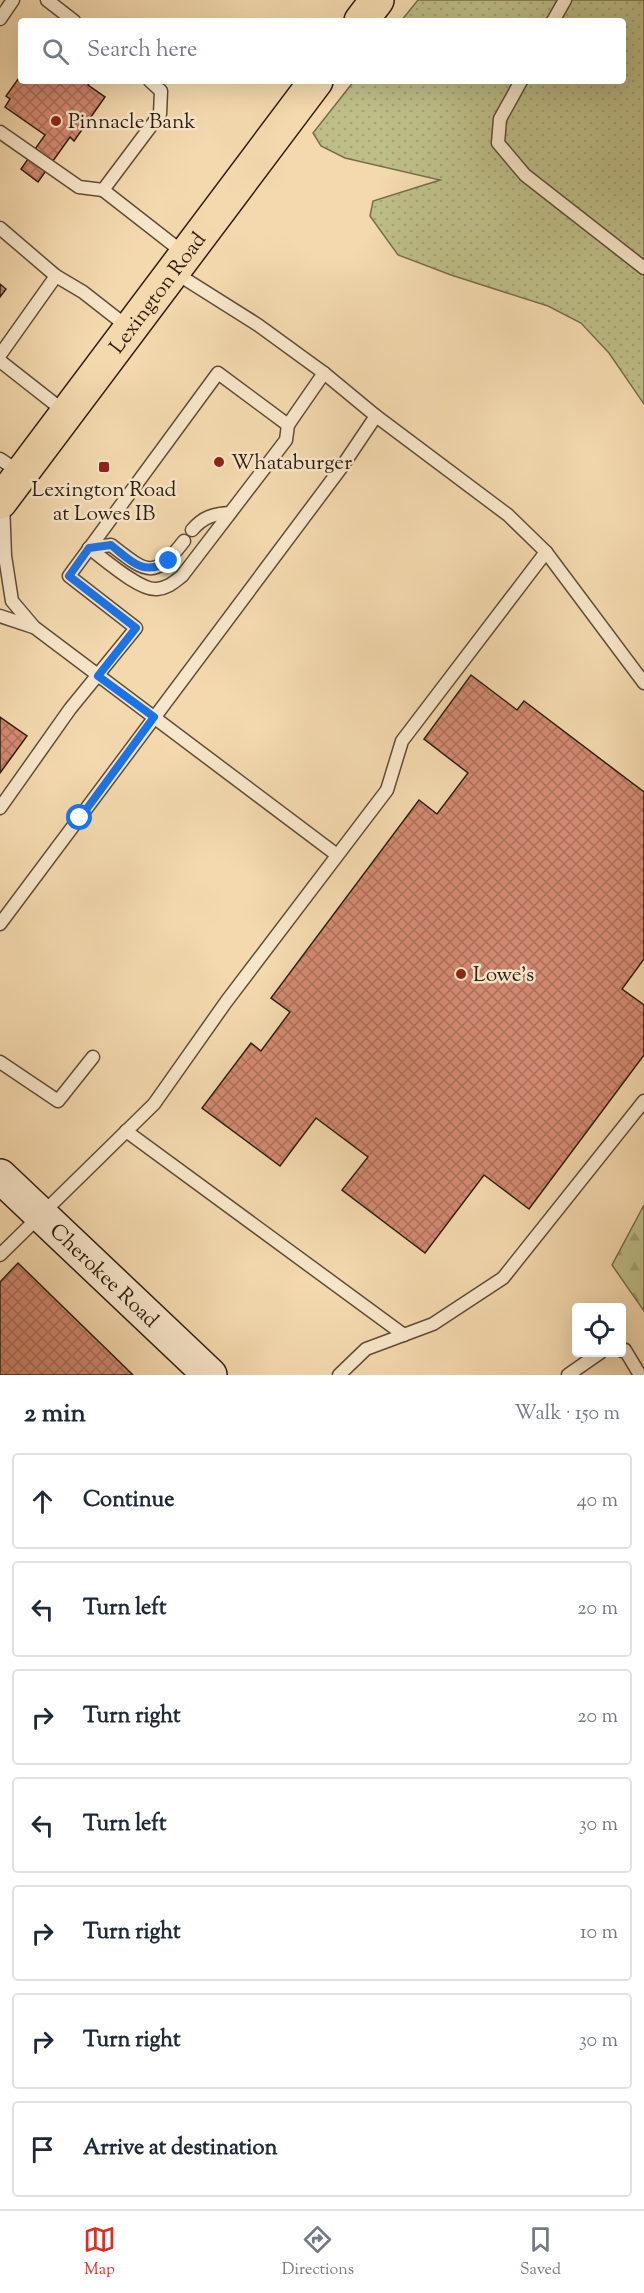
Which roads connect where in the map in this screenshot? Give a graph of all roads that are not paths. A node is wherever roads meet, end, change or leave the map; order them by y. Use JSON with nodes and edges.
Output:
{"nodes":[{"id":1,"x":13,"y":0,"type":"edge"},
{"id":2,"x":47,"y":0,"type":"edge"},
{"id":3,"x":377,"y":0,"type":"edge"},
{"id":4,"x":565,"y":0,"type":"edge"},
{"id":5,"x":70,"y":18,"type":"edge"},
{"id":6,"x":363,"y":18,"type":"edge"},
{"id":7,"x":555,"y":18,"type":"edge"},
{"id":8,"x":0,"y":19,"type":"edge"},
{"id":9,"x":153,"y":84,"type":"edge"},
{"id":10,"x":314,"y":84,"type":"edge"},
{"id":11,"x":519,"y":84,"type":"edge"},
{"id":12,"x":0,"y":132,"type":"edge"},
{"id":13,"x":103,"y":190,"type":"junction"},
{"id":14,"x":0,"y":228,"type":"edge"},
{"id":15,"x":179,"y":263,"type":"junction"},
{"id":16,"x":644,"y":268,"type":"edge"},
{"id":17,"x":56,"y":276,"type":"junction"},
{"id":18,"x":130,"y":329,"type":"junction"},
{"id":19,"x":0,"y":355,"type":"edge"},
{"id":20,"x":0,"y":361,"type":"edge"},
{"id":21,"x":324,"y":373,"type":"junction"},
{"id":22,"x":66,"y":413,"type":"junction"},
{"id":23,"x":376,"y":416,"type":"junction"},
{"id":24,"x":288,"y":425,"type":"junction"},
{"id":25,"x":6,"y":483,"type":"edge"},
{"id":26,"x":230,"y":513,"type":"junction"},
{"id":27,"x":192,"y":530,"type":"dead end"},
{"id":28,"x":184,"y":541,"type":"dead end"},
{"id":29,"x":89,"y":548,"type":"junction"},
{"id":30,"x":546,"y":552,"type":"junction"},
{"id":31,"x":0,"y":615,"type":"edge"},
{"id":32,"x":34,"y":627,"type":"junction"},
{"id":33,"x":98,"y":676,"type":"junction"},
{"id":34,"x":644,"y":683,"type":"edge"},
{"id":35,"x":154,"y":717,"type":"junction"},
{"id":36,"x":0,"y":808,"type":"edge"},
{"id":37,"x":337,"y":855,"type":"junction"},
{"id":38,"x":2,"y":918,"type":"edge"},
{"id":39,"x":93,"y":1057,"type":"dead end"},
{"id":40,"x":0,"y":1062,"type":"edge"},
{"id":41,"x":644,"y":1101,"type":"edge"},
{"id":42,"x":126,"y":1131,"type":"junction"},
{"id":43,"x":0,"y":1176,"type":"edge"},
{"id":44,"x":41,"y":1215,"type":"junction"},
{"id":45,"x":0,"y":1255,"type":"edge"},
{"id":46,"x":404,"y":1335,"type":"junction"},
{"id":47,"x":626,"y":1352,"type":"edge"},
{"id":48,"x":595,"y":1357,"type":"edge"},
{"id":49,"x":210,"y":1375,"type":"edge"},
{"id":50,"x":339,"y":1375,"type":"edge"},
{"id":51,"x":568,"y":1375,"type":"edge"},
{"id":52,"x":640,"y":1375,"type":"edge"}],
"edges":[{"from":1,"to":8,"type":"lane"},
{"from":2,"to":5,"type":"lane"},
{"from":3,"to":6,"type":"highway"},
{"from":4,"to":7,"type":"lane"},
{"from":9,"to":13,"type":"lane"},
{"from":10,"to":15,"type":"highway","name":"Lexington Road"},
{"from":11,"to":16,"type":"lane"},
{"from":12,"to":13,"type":"lane"},
{"from":13,"to":15,"type":"lane"},
{"from":14,"to":17,"type":"lane"},
{"from":15,"to":18,"type":"highway","name":"Lexington Road"},
{"from":15,"to":21,"type":"lane"},
{"from":17,"to":18,"type":"lane"},
{"from":17,"to":19,"type":"lane"},
{"from":18,"to":22,"type":"highway","name":"Lexington Road"},
{"from":20,"to":22,"type":"lane"},
{"from":21,"to":23,"type":"lane"},
{"from":21,"to":24,"type":"lane"},
{"from":22,"to":25,"type":"highway","name":"Lexington Road"},
{"from":23,"to":30,"type":"lane"},
{"from":23,"to":35,"type":"lane"},
{"from":24,"to":26,"type":"lane"},
{"from":24,"to":29,"type":"lane"},
{"from":25,"to":32,"type":"lane"},
{"from":26,"to":27,"type":"lane"},
{"from":26,"to":29,"type":"lane"},
{"from":28,"to":29,"type":"lane"},
{"from":29,"to":33,"type":"lane"},
{"from":30,"to":34,"type":"lane"},
{"from":30,"to":37,"type":"lane"},
{"from":31,"to":32,"type":"lane"},
{"from":32,"to":33,"type":"lane"},
{"from":33,"to":35,"type":"lane"},
{"from":33,"to":36,"type":"lane"},
{"from":35,"to":37,"type":"lane"},
{"from":35,"to":38,"type":"lane"},
{"from":37,"to":42,"type":"lane"},
{"from":39,"to":40,"type":"lane"},
{"from":41,"to":46,"type":"lane"},
{"from":42,"to":44,"type":"lane"},
{"from":42,"to":46,"type":"lane"},
{"from":43,"to":44,"type":"main road","name":"Cherokee Road"},
{"from":44,"to":45,"type":"lane"},
{"from":44,"to":49,"type":"main road","name":"Cherokee Road"},
{"from":46,"to":50,"type":"lane"},
{"from":47,"to":52,"type":"lane"},
{"from":48,"to":51,"type":"lane"}]}
